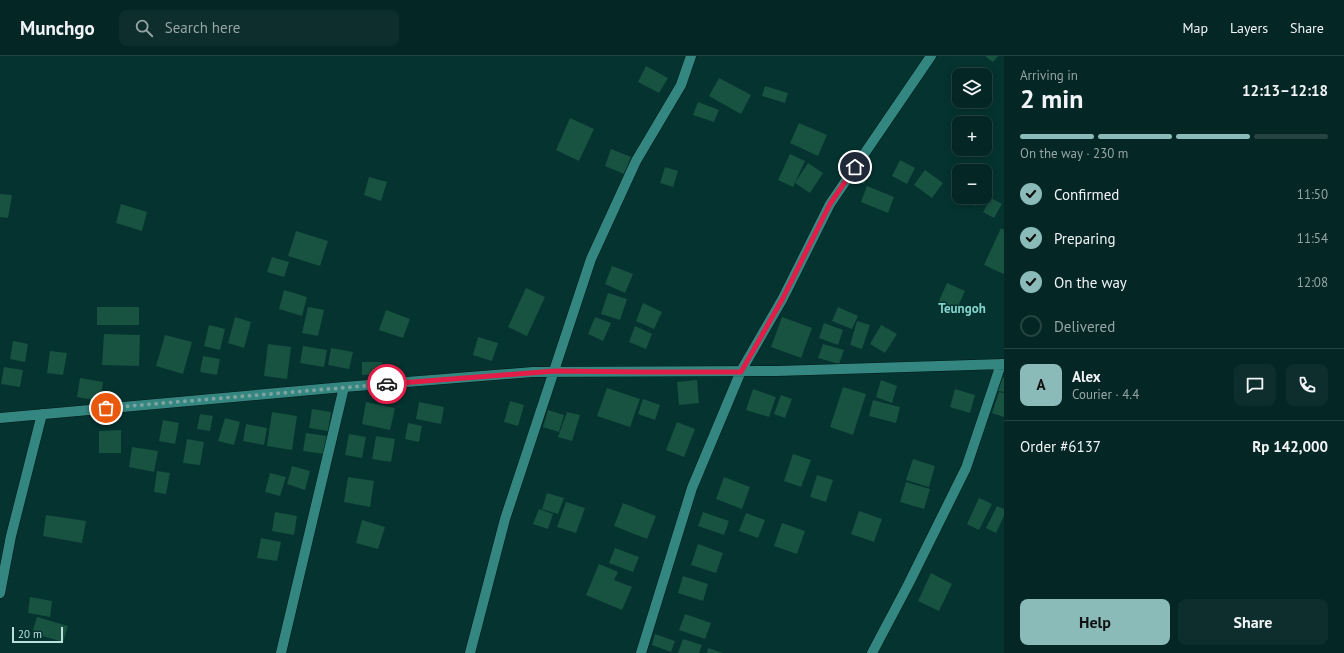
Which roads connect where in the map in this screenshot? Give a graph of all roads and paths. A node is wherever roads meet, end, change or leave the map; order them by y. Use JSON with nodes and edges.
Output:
{"nodes":[{"id":1,"x":691,"y":56,"type":"edge"},
{"id":2,"x":931,"y":56,"type":"edge"},
{"id":3,"x":1003,"y":364,"type":"edge"},
{"id":4,"x":555,"y":371,"type":"junction"},
{"id":5,"x":741,"y":372,"type":"junction"},
{"id":6,"x":344,"y":387,"type":"junction"},
{"id":7,"x":42,"y":414,"type":"junction"},
{"id":8,"x":0,"y":418,"type":"edge"},
{"id":9,"x":0,"y":592,"type":"edge"},
{"id":10,"x":281,"y":653,"type":"edge"},
{"id":11,"x":470,"y":653,"type":"edge"},
{"id":12,"x":641,"y":653,"type":"edge"},
{"id":13,"x":872,"y":653,"type":"edge"}],
"edges":[{"from":1,"to":4,"type":"street"},
{"from":2,"to":5,"type":"street"},
{"from":3,"to":5,"type":"street"},
{"from":3,"to":13,"type":"street"},
{"from":4,"to":5,"type":"street"},
{"from":4,"to":6,"type":"street"},
{"from":4,"to":11,"type":"street"},
{"from":5,"to":12,"type":"street"},
{"from":6,"to":7,"type":"street"},
{"from":6,"to":10,"type":"street"},
{"from":7,"to":8,"type":"street"},
{"from":7,"to":9,"type":"street"}]}
